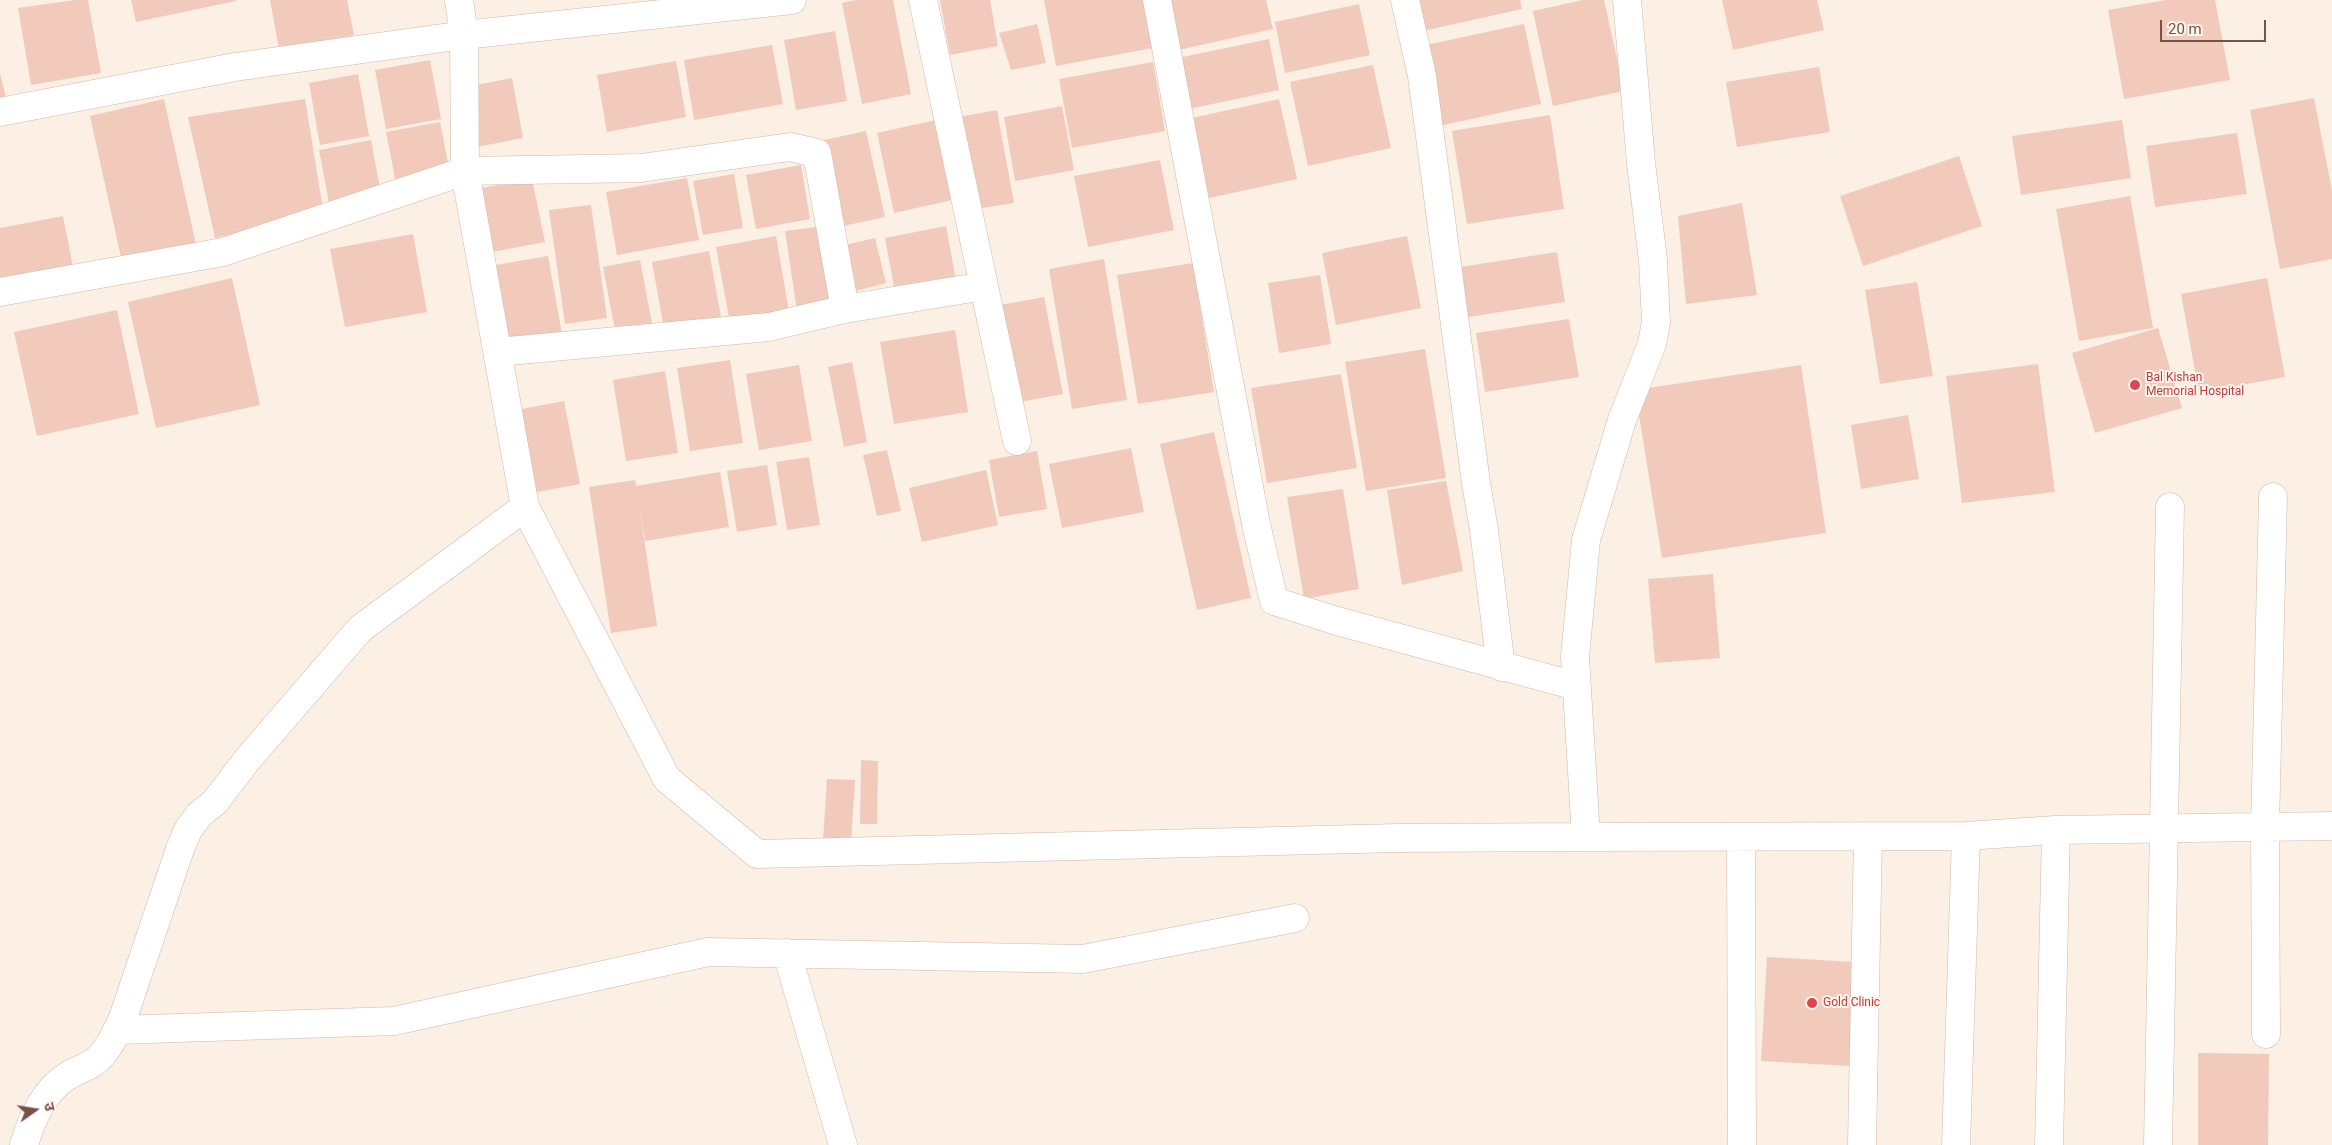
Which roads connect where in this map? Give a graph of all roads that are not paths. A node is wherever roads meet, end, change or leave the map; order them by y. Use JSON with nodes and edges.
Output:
{"nodes":[{"id":1,"x":459,"y":0,"type":"edge"},
{"id":2,"x":792,"y":0,"type":"edge"},
{"id":3,"x":923,"y":0,"type":"edge"},
{"id":4,"x":1157,"y":0,"type":"edge"},
{"id":5,"x":1406,"y":0,"type":"edge"},
{"id":6,"x":1627,"y":0,"type":"edge"},
{"id":7,"x":611,"y":10,"type":"edge"},
{"id":8,"x":464,"y":35,"type":"junction"},
{"id":9,"x":0,"y":112,"type":"edge"},
{"id":10,"x":466,"y":171,"type":"junction"},
{"id":11,"x":984,"y":286,"type":"junction"},
{"id":12,"x":0,"y":292,"type":"edge"},
{"id":13,"x":845,"y":309,"type":"junction"},
{"id":14,"x":498,"y":352,"type":"junction"},
{"id":15,"x":1017,"y":441,"type":"dead end"},
{"id":16,"x":2273,"y":497,"type":"dead end"},
{"id":17,"x":525,"y":507,"type":"junction"},
{"id":18,"x":2170,"y":507,"type":"dead end"},
{"id":19,"x":1501,"y":667,"type":"junction"},
{"id":20,"x":1576,"y":686,"type":"junction"},
{"id":21,"x":2332,"y":826,"type":"edge"},
{"id":22,"x":2265,"y":827,"type":"junction"},
{"id":23,"x":2164,"y":828,"type":"junction"},
{"id":24,"x":2056,"y":830,"type":"junction"},
{"id":25,"x":1966,"y":836,"type":"junction"},
{"id":26,"x":1868,"y":837,"type":"junction"},
{"id":27,"x":1586,"y":838,"type":"junction"},
{"id":28,"x":1741,"y":838,"type":"junction"},
{"id":29,"x":1295,"y":918,"type":"dead end"},
{"id":30,"x":787,"y":953,"type":"junction"},
{"id":31,"x":117,"y":1030,"type":"junction"},
{"id":32,"x":2266,"y":1034,"type":"dead end"},
{"id":33,"x":24,"y":1145,"type":"edge"},
{"id":34,"x":843,"y":1145,"type":"edge"},
{"id":35,"x":1742,"y":1145,"type":"edge"},
{"id":36,"x":1862,"y":1145,"type":"edge"},
{"id":37,"x":1956,"y":1145,"type":"edge"},
{"id":38,"x":2049,"y":1145,"type":"edge"},
{"id":39,"x":2158,"y":1145,"type":"edge"}],
"edges":[{"from":1,"to":8,"type":"street"},
{"from":2,"to":7,"type":"street"},
{"from":3,"to":11,"type":"street"},
{"from":4,"to":19,"type":"street"},
{"from":5,"to":19,"type":"street"},
{"from":6,"to":20,"type":"street"},
{"from":7,"to":8,"type":"street"},
{"from":8,"to":9,"type":"street"},
{"from":8,"to":10,"type":"street"},
{"from":10,"to":12,"type":"street"},
{"from":10,"to":13,"type":"street"},
{"from":10,"to":14,"type":"street"},
{"from":11,"to":13,"type":"street"},
{"from":11,"to":15,"type":"street"},
{"from":13,"to":14,"type":"street"},
{"from":14,"to":17,"type":"street"},
{"from":16,"to":22,"type":"street"},
{"from":17,"to":27,"type":"street"},
{"from":17,"to":31,"type":"street"},
{"from":18,"to":23,"type":"street"},
{"from":19,"to":20,"type":"street"},
{"from":20,"to":27,"type":"street"},
{"from":21,"to":22,"type":"street"},
{"from":22,"to":23,"type":"street"},
{"from":22,"to":32,"type":"street"},
{"from":23,"to":24,"type":"street"},
{"from":23,"to":39,"type":"street"},
{"from":24,"to":25,"type":"street"},
{"from":24,"to":38,"type":"street"},
{"from":25,"to":26,"type":"street"},
{"from":25,"to":37,"type":"street"},
{"from":26,"to":28,"type":"street"},
{"from":26,"to":36,"type":"street"},
{"from":27,"to":28,"type":"street"},
{"from":28,"to":35,"type":"street"},
{"from":29,"to":30,"type":"street"},
{"from":30,"to":31,"type":"street"},
{"from":30,"to":34,"type":"street"},
{"from":31,"to":33,"type":"street"}]}
